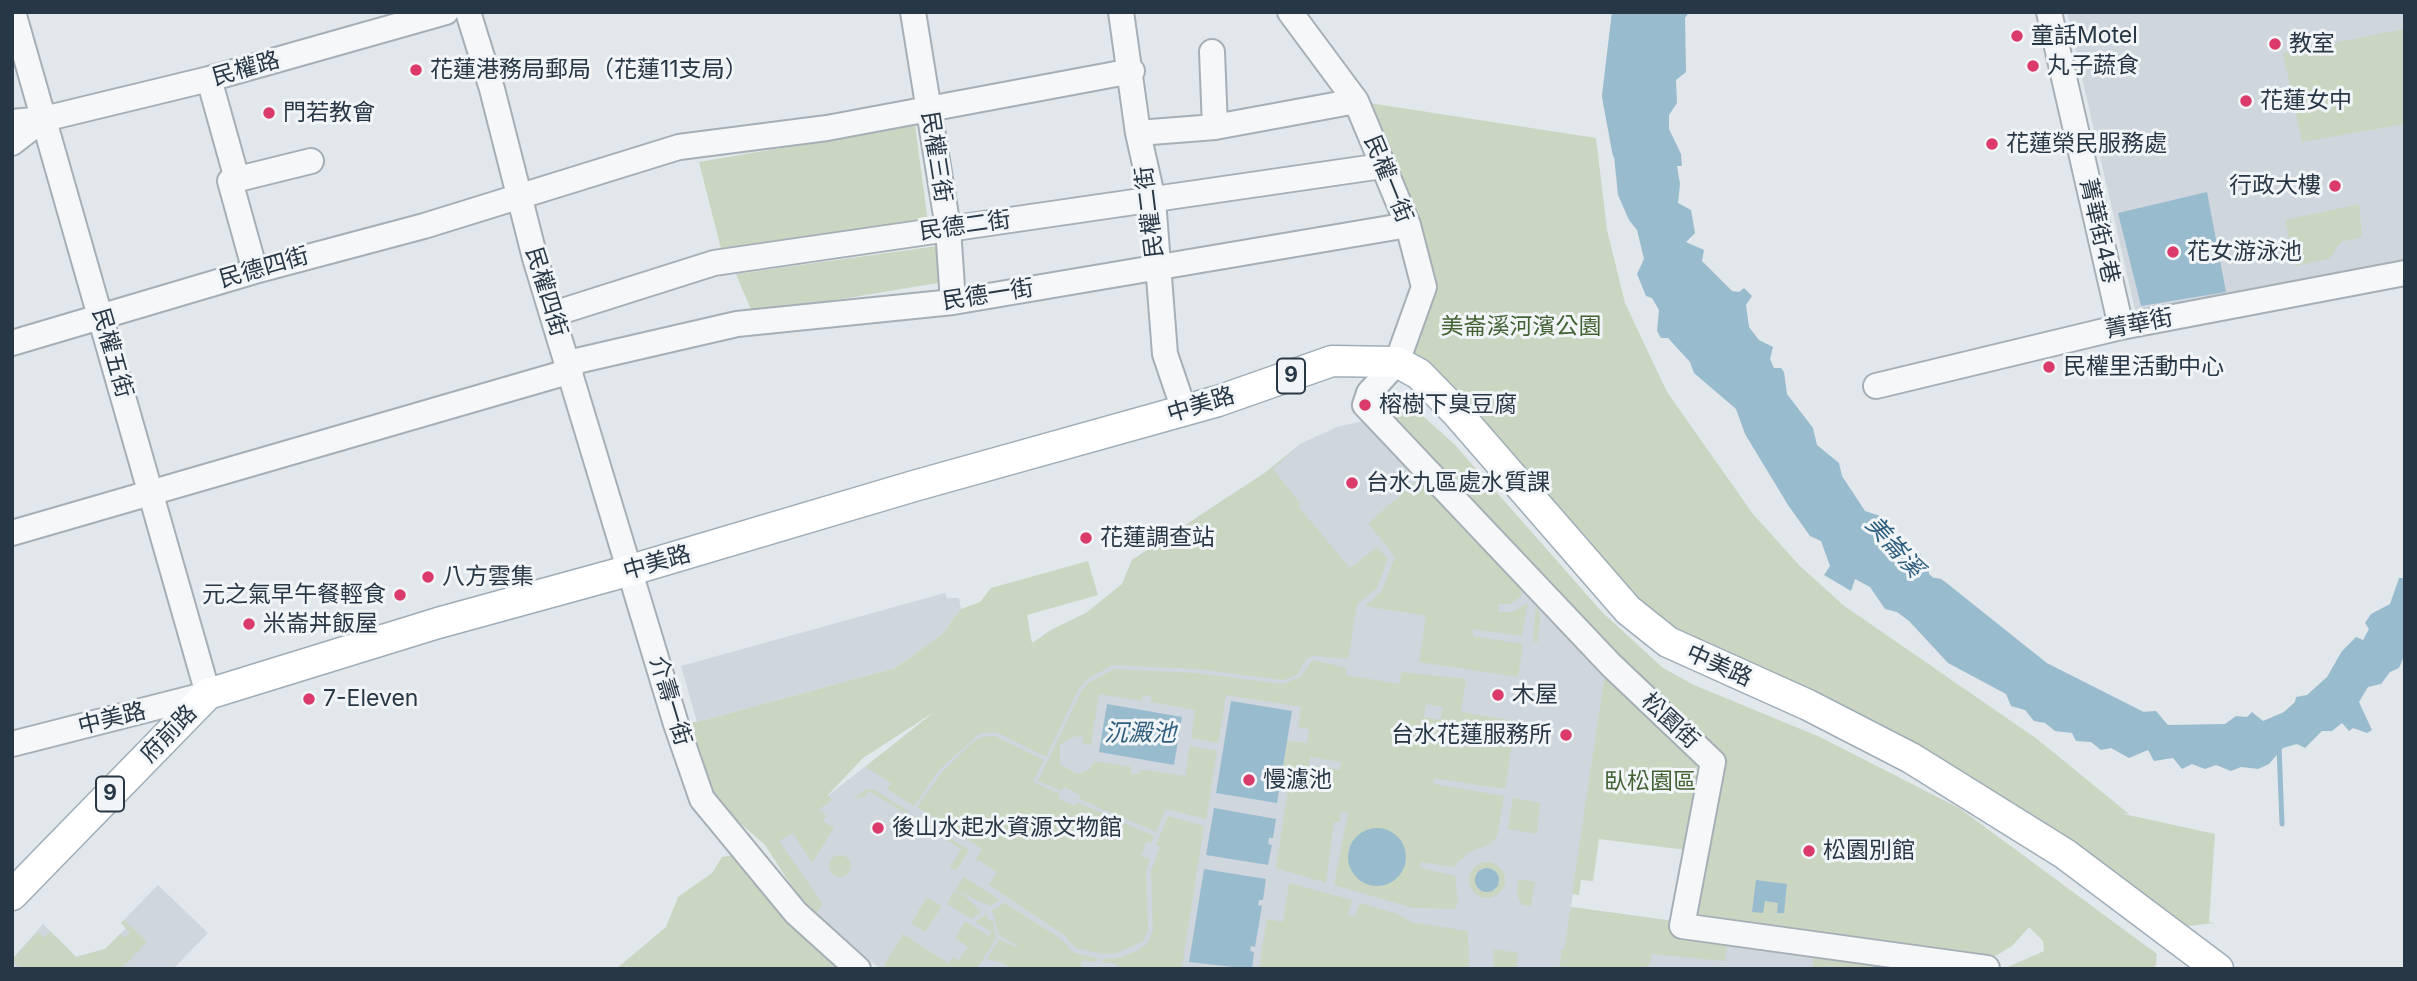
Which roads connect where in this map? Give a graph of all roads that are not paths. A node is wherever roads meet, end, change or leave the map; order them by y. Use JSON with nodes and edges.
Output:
{"nodes":[{"id":1,"x":13,"y":12,"type":"edge"},
{"id":2,"x":446,"y":12,"type":"edge"},
{"id":3,"x":468,"y":12,"type":"edge"},
{"id":4,"x":913,"y":12,"type":"edge"},
{"id":5,"x":1121,"y":12,"type":"edge"},
{"id":6,"x":1290,"y":12,"type":"edge"},
{"id":7,"x":2049,"y":12,"type":"edge"},
{"id":8,"x":1212,"y":52,"type":"dead end"},
{"id":9,"x":1132,"y":71,"type":"junction"},
{"id":10,"x":209,"y":79,"type":"junction"},
{"id":11,"x":1356,"y":100,"type":"junction"},
{"id":12,"x":929,"y":110,"type":"junction"},
{"id":13,"x":44,"y":119,"type":"junction"},
{"id":14,"x":12,"y":122,"type":"edge"},
{"id":15,"x":1215,"y":127,"type":"junction"},
{"id":16,"x":1138,"y":133,"type":"junction"},
{"id":17,"x":12,"y":143,"type":"edge"},
{"id":18,"x":311,"y":161,"type":"dead end"},
{"id":19,"x":1382,"y":166,"type":"junction"},
{"id":20,"x":237,"y":178,"type":"junction"},
{"id":21,"x":517,"y":197,"type":"junction"},
{"id":22,"x":1153,"y":200,"type":"junction"},
{"id":23,"x":1408,"y":225,"type":"junction"},
{"id":24,"x":948,"y":228,"type":"junction"},
{"id":25,"x":1156,"y":267,"type":"junction"},
{"id":26,"x":254,"y":271,"type":"junction"},
{"id":27,"x":2405,"y":273,"type":"edge"},
{"id":28,"x":953,"y":302,"type":"junction"},
{"id":29,"x":553,"y":314,"type":"junction"},
{"id":30,"x":103,"y":317,"type":"junction"},
{"id":31,"x":2121,"y":327,"type":"junction"},
{"id":32,"x":12,"y":343,"type":"edge"},
{"id":33,"x":1396,"y":362,"type":"junction"},
{"id":34,"x":569,"y":367,"type":"junction"},
{"id":35,"x":1876,"y":386,"type":"dead end"},
{"id":36,"x":1184,"y":410,"type":"junction"},
{"id":37,"x":151,"y":494,"type":"junction"},
{"id":38,"x":12,"y":533,"type":"edge"},
{"id":39,"x":631,"y":570,"type":"junction"},
{"id":40,"x":208,"y":694,"type":"junction"},
{"id":41,"x":12,"y":744,"type":"edge"},
{"id":42,"x":12,"y":895,"type":"edge"},
{"id":43,"x":1987,"y":968,"type":"edge"},
{"id":44,"x":858,"y":969,"type":"edge"},
{"id":45,"x":2218,"y":969,"type":"edge"}],
"edges":[{"from":1,"to":13,"type":"street","name":"民權五街"},
{"from":2,"to":10,"type":"street","name":"民權路"},
{"from":3,"to":21,"type":"street","name":"民權四街"},
{"from":4,"to":12,"type":"street","name":"民權三街"},
{"from":5,"to":9,"type":"street","name":"民權二街"},
{"from":6,"to":11,"type":"street","name":"民權一街"},
{"from":7,"to":31,"type":"street","name":"菁華街4巷"},
{"from":8,"to":15,"type":"street"},
{"from":9,"to":12,"type":"street","name":"民德四街"},
{"from":9,"to":16,"type":"street","name":"民權二街"},
{"from":10,"to":13,"type":"street","name":"民權路"},
{"from":10,"to":20,"type":"street"},
{"from":11,"to":15,"type":"street"},
{"from":11,"to":19,"type":"street","name":"民權一街"},
{"from":12,"to":21,"type":"street","name":"民德四街"},
{"from":12,"to":24,"type":"street","name":"民權三街"},
{"from":13,"to":14,"type":"street","name":"民權路"},
{"from":13,"to":17,"type":"street","name":"民權路"},
{"from":13,"to":30,"type":"street","name":"民權五街"},
{"from":15,"to":16,"type":"street"},
{"from":16,"to":22,"type":"street","name":"民權二街"},
{"from":18,"to":20,"type":"street"},
{"from":19,"to":22,"type":"street","name":"民德二街"},
{"from":19,"to":23,"type":"street","name":"民權一街"},
{"from":20,"to":26,"type":"street"},
{"from":21,"to":26,"type":"street","name":"民德四街"},
{"from":21,"to":29,"type":"street","name":"民權四街"},
{"from":22,"to":24,"type":"street","name":"民德二街"},
{"from":22,"to":25,"type":"street","name":"民權二街"},
{"from":23,"to":25,"type":"street","name":"民德一街"},
{"from":23,"to":33,"type":"street","name":"民權一街"},
{"from":24,"to":28,"type":"street","name":"民權三街"},
{"from":24,"to":29,"type":"street","name":"民德二街"},
{"from":25,"to":28,"type":"street","name":"民德一街"},
{"from":25,"to":36,"type":"street","name":"民權二街"},
{"from":26,"to":30,"type":"street","name":"民德四街"},
{"from":27,"to":31,"type":"street","name":"菁華街"},
{"from":28,"to":34,"type":"street","name":"民德一街"},
{"from":29,"to":34,"type":"street","name":"民權四街"},
{"from":30,"to":32,"type":"street","name":"民德四街"},
{"from":30,"to":37,"type":"street","name":"民權五街"},
{"from":31,"to":35,"type":"street","name":"菁華街"},
{"from":33,"to":36,"type":"main road","name":"中美路","number":"9"},
{"from":33,"to":43,"type":"street","name":"松園街"},
{"from":33,"to":45,"type":"main road","name":"中美路"},
{"from":34,"to":37,"type":"street","name":"民德一街"},
{"from":34,"to":39,"type":"street","name":"民權四街"},
{"from":36,"to":39,"type":"main road","name":"中美路","number":"9"},
{"from":37,"to":38,"type":"street"},
{"from":37,"to":40,"type":"street","name":"民權五街"},
{"from":39,"to":40,"type":"main road","name":"中美路","number":"9"},
{"from":39,"to":44,"type":"street","name":"介壽一街"},
{"from":40,"to":41,"type":"street","name":"中美路"},
{"from":40,"to":42,"type":"main road","name":"府前路","number":"9"}]}
